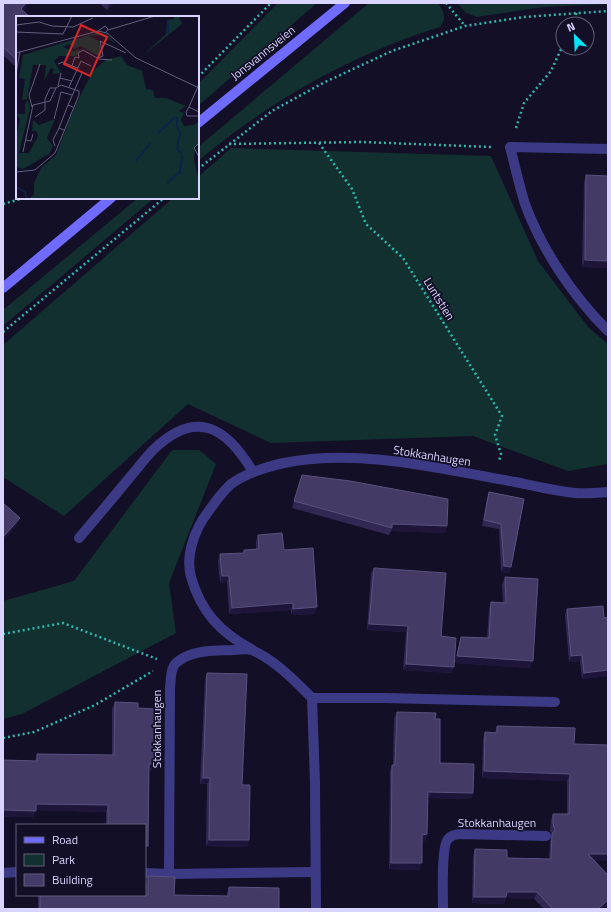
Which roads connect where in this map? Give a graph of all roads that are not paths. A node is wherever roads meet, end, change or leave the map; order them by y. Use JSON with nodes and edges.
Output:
{"nodes":[{"id":1,"x":345,"y":3,"type":"edge"},
{"id":2,"x":199,"y":122,"type":"edge"},
{"id":3,"x":608,"y":150,"type":"edge"},
{"id":4,"x":110,"y":199,"type":"edge"},
{"id":5,"x":3,"y":288,"type":"edge"},
{"id":6,"x":608,"y":331,"type":"edge"},
{"id":7,"x":253,"y":472,"type":"junction"},
{"id":8,"x":608,"y":492,"type":"edge"},
{"id":9,"x":79,"y":538,"type":"dead end"},
{"id":10,"x":251,"y":650,"type":"junction"},
{"id":11,"x":312,"y":698,"type":"junction"},
{"id":12,"x":555,"y":702,"type":"dead end"},
{"id":13,"x":546,"y":836,"type":"dead end"},
{"id":14,"x":16,"y":872,"type":"edge"},
{"id":15,"x":316,"y":872,"type":"junction"},
{"id":16,"x":3,"y":873,"type":"edge"},
{"id":17,"x":146,"y":873,"type":"edge"},
{"id":18,"x":169,"y":874,"type":"junction"},
{"id":19,"x":316,"y":909,"type":"edge"},
{"id":20,"x":443,"y":909,"type":"edge"}],
"edges":[{"from":1,"to":2,"type":"main road","name":"Jonsvannsveien"},
{"from":3,"to":6,"type":"street"},
{"from":4,"to":5,"type":"main road"},
{"from":7,"to":8,"type":"street","name":"Stokkanhaugen"},
{"from":7,"to":9,"type":"street"},
{"from":7,"to":10,"type":"street","name":"Stokkanhaugen"},
{"from":10,"to":11,"type":"street","name":"Stokkanhaugen"},
{"from":10,"to":18,"type":"street","name":"Stokkanhaugen"},
{"from":11,"to":12,"type":"street"},
{"from":11,"to":15,"type":"street"},
{"from":13,"to":20,"type":"street","name":"Stokkanhaugen"},
{"from":14,"to":16,"type":"street"},
{"from":15,"to":18,"type":"street"},
{"from":15,"to":19,"type":"street"},
{"from":17,"to":18,"type":"street"}]}
